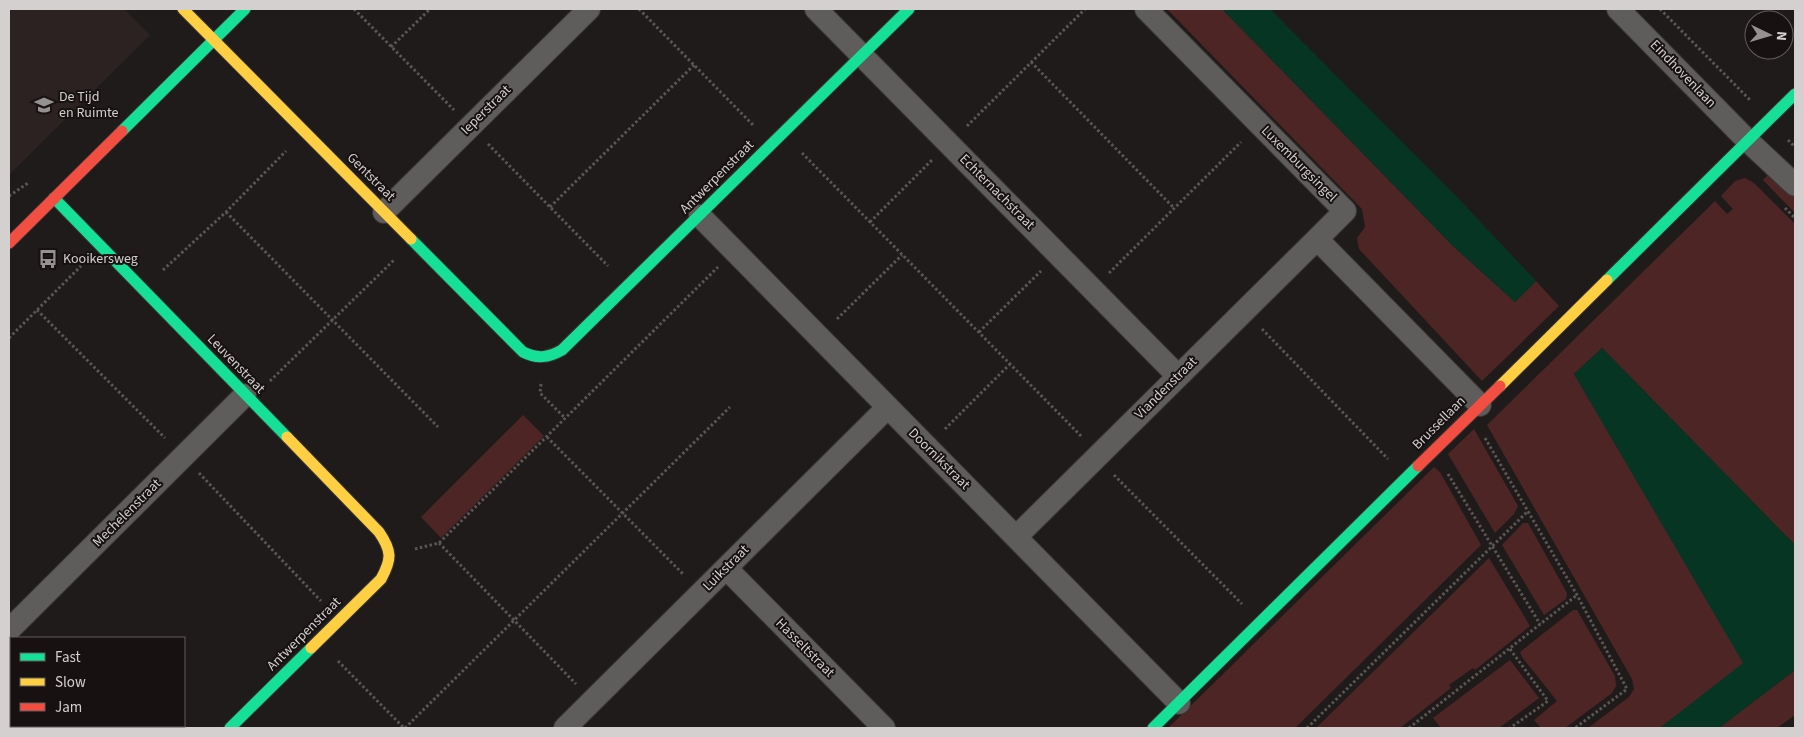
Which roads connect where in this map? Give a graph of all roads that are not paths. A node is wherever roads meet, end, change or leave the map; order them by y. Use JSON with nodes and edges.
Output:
{"nodes":[{"id":1,"x":183,"y":9,"type":"edge"},
{"id":2,"x":245,"y":9,"type":"edge"},
{"id":3,"x":589,"y":9,"type":"edge"},
{"id":4,"x":816,"y":9,"type":"edge"},
{"id":5,"x":909,"y":9,"type":"edge"},
{"id":6,"x":1146,"y":9,"type":"edge"},
{"id":7,"x":1618,"y":9,"type":"edge"},
{"id":8,"x":214,"y":40,"type":"junction"},
{"id":9,"x":862,"y":55,"type":"junction"},
{"id":10,"x":1795,"y":94,"type":"edge"},
{"id":11,"x":1747,"y":140,"type":"junction"},
{"id":12,"x":1795,"y":185,"type":"edge"},
{"id":13,"x":54,"y":198,"type":"junction"},
{"id":14,"x":384,"y":212,"type":"junction"},
{"id":15,"x":700,"y":216,"type":"junction"},
{"id":16,"x":1317,"y":239,"type":"junction"},
{"id":17,"x":9,"y":243,"type":"edge"},
{"id":18,"x":543,"y":358,"type":"joint"},
{"id":19,"x":1178,"y":376,"type":"junction"},
{"id":20,"x":248,"y":397,"type":"junction"},
{"id":21,"x":888,"y":407,"type":"junction"},
{"id":22,"x":1475,"y":409,"type":"junction"},
{"id":23,"x":1016,"y":537,"type":"junction"},
{"id":24,"x":391,"y":555,"type":"joint"},
{"id":25,"x":726,"y":568,"type":"junction"},
{"id":26,"x":9,"y":630,"type":"edge"},
{"id":27,"x":1179,"y":703,"type":"junction"},
{"id":28,"x":236,"y":726,"type":"edge"},
{"id":29,"x":565,"y":728,"type":"edge"},
{"id":30,"x":884,"y":728,"type":"edge"},
{"id":31,"x":1153,"y":728,"type":"edge"}],
"edges":[{"from":1,"to":8,"type":"street","name":"Gentstraat"},
{"from":2,"to":8,"type":"street"},
{"from":3,"to":14,"type":"street","name":"Ieperstraat"},
{"from":4,"to":9,"type":"street","name":"Echternachstraat"},
{"from":5,"to":9,"type":"street","name":"Antwerpenstraat"},
{"from":6,"to":16,"type":"street","name":"Luxemburgsingel"},
{"from":7,"to":11,"type":"street","name":"Eindhovenlaan"},
{"from":8,"to":13,"type":"street"},
{"from":8,"to":14,"type":"street","name":"Gentstraat"},
{"from":9,"to":15,"type":"street","name":"Antwerpenstraat"},
{"from":9,"to":19,"type":"street","name":"Echternachstraat"},
{"from":10,"to":11,"type":"street","name":"Brussellaan"},
{"from":11,"to":12,"type":"street","name":"Eindhovenlaan"},
{"from":11,"to":22,"type":"street","name":"Brussellaan"},
{"from":13,"to":17,"type":"street"},
{"from":13,"to":20,"type":"street","name":"Leuvenstraat"},
{"from":14,"to":18,"type":"street","name":"Gentstraat"},
{"from":15,"to":18,"type":"street","name":"Antwerpenstraat"},
{"from":15,"to":21,"type":"street","name":"Doornikstraat"},
{"from":16,"to":19,"type":"street","name":"Viandenstraat"},
{"from":16,"to":22,"type":"street"},
{"from":19,"to":23,"type":"street","name":"Viandenstraat"},
{"from":20,"to":24,"type":"street","name":"Leuvenstraat"},
{"from":20,"to":26,"type":"street","name":"Mechelenstraat"},
{"from":21,"to":23,"type":"street","name":"Doornikstraat"},
{"from":21,"to":25,"type":"street","name":"Luikstraat"},
{"from":22,"to":27,"type":"street","name":"Brussellaan"},
{"from":23,"to":27,"type":"street","name":"Doornikstraat"},
{"from":24,"to":28,"type":"street","name":"Antwerpenstraat"},
{"from":25,"to":29,"type":"street","name":"Luikstraat"},
{"from":25,"to":30,"type":"street","name":"Hasseltstraat"},
{"from":27,"to":31,"type":"street","name":"Brussellaan"}]}
